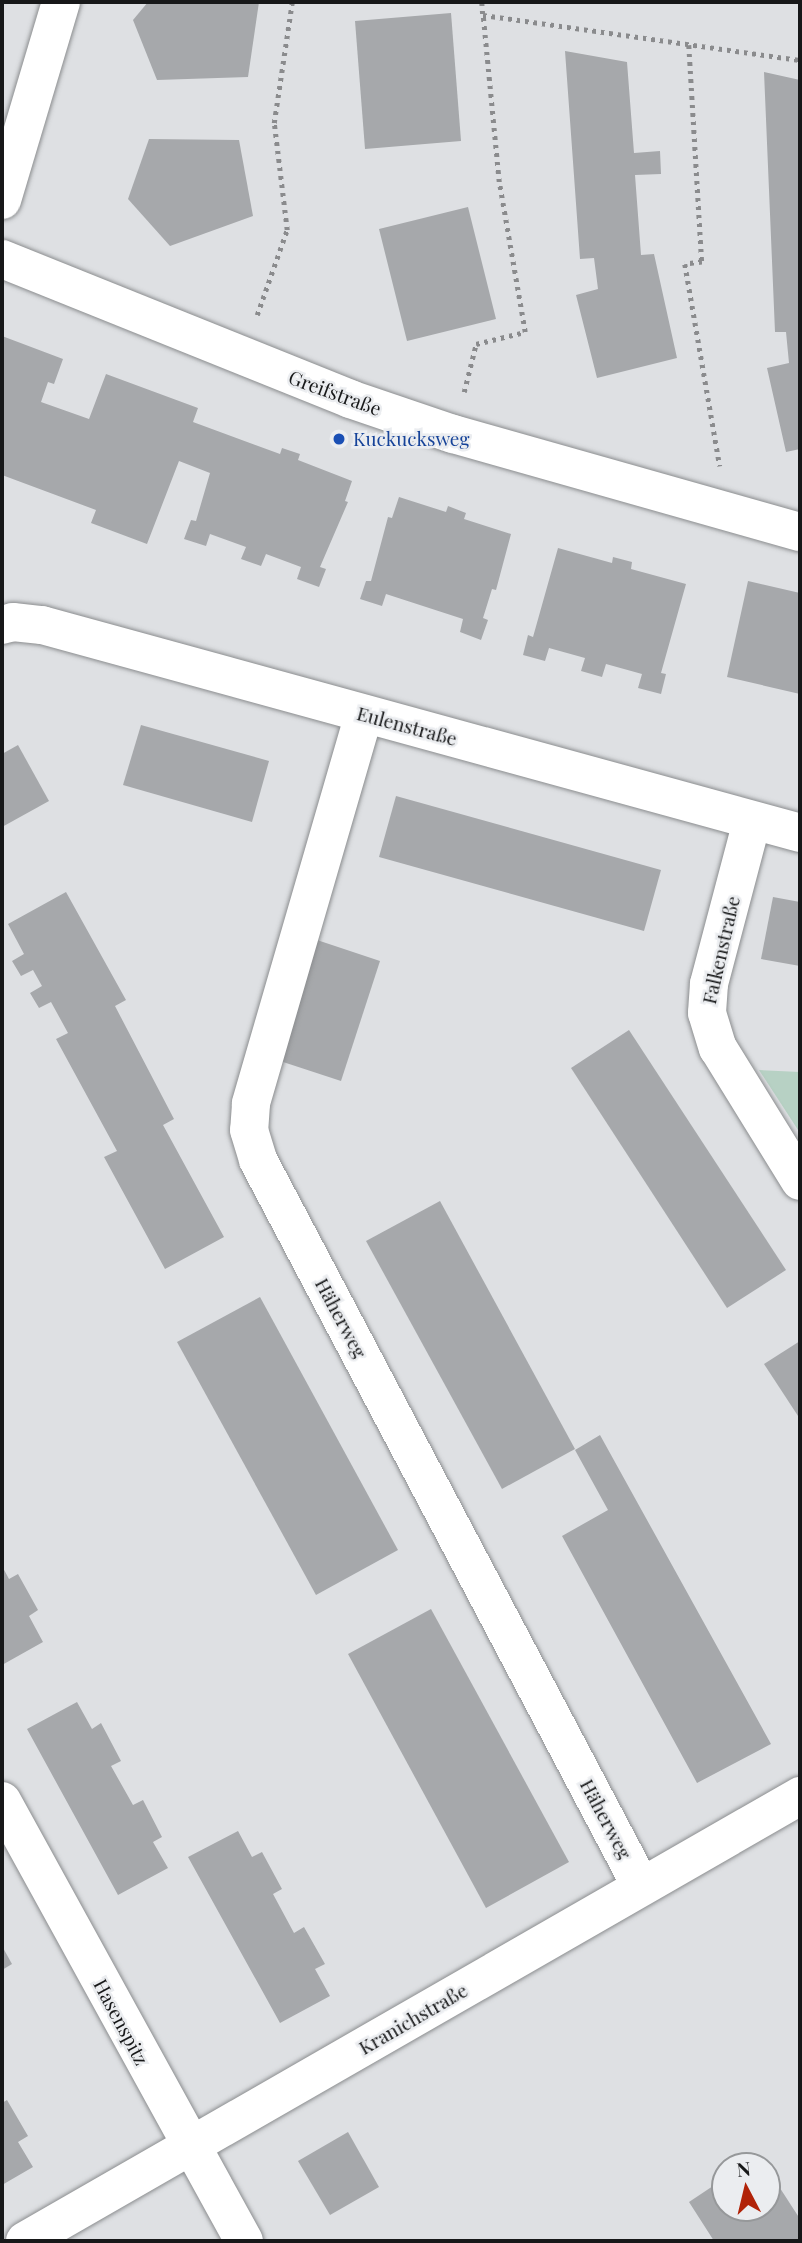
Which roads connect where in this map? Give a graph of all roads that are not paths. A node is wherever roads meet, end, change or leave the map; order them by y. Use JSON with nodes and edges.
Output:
{"nodes":[{"id":1,"x":61,"y":2,"type":"edge"},
{"id":2,"x":2,"y":200,"type":"edge"},
{"id":3,"x":2,"y":259,"type":"edge"},
{"id":4,"x":800,"y":532,"type":"edge"},
{"id":5,"x":8,"y":623,"type":"edge"},
{"id":6,"x":363,"y":714,"type":"junction"},
{"id":7,"x":752,"y":821,"type":"junction"},
{"id":8,"x":800,"y":832,"type":"edge"},
{"id":9,"x":800,"y":1181,"type":"edge"},
{"id":10,"x":800,"y":1796,"type":"edge"},
{"id":11,"x":2,"y":1801,"type":"edge"},
{"id":12,"x":641,"y":1886,"type":"junction"},
{"id":13,"x":190,"y":2149,"type":"junction"},
{"id":14,"x":26,"y":2241,"type":"edge"},
{"id":15,"x":244,"y":2241,"type":"edge"}],
"edges":[{"from":1,"to":2,"type":"street"},
{"from":3,"to":4,"type":"street","name":"Greifstraße"},
{"from":5,"to":6,"type":"street","name":"Eulenstraße"},
{"from":6,"to":7,"type":"street","name":"Eulenstraße"},
{"from":6,"to":12,"type":"street","name":"Häherweg"},
{"from":7,"to":8,"type":"street","name":"Eulenstraße"},
{"from":7,"to":9,"type":"street","name":"Falkenstraße"},
{"from":10,"to":12,"type":"street","name":"Kranichstraße"},
{"from":11,"to":13,"type":"street","name":"Hasenspitz"},
{"from":12,"to":13,"type":"street","name":"Kranichstraße"},
{"from":13,"to":14,"type":"street","name":"Kranichstraße"},
{"from":13,"to":15,"type":"street","name":"Hasenspitz"}]}
